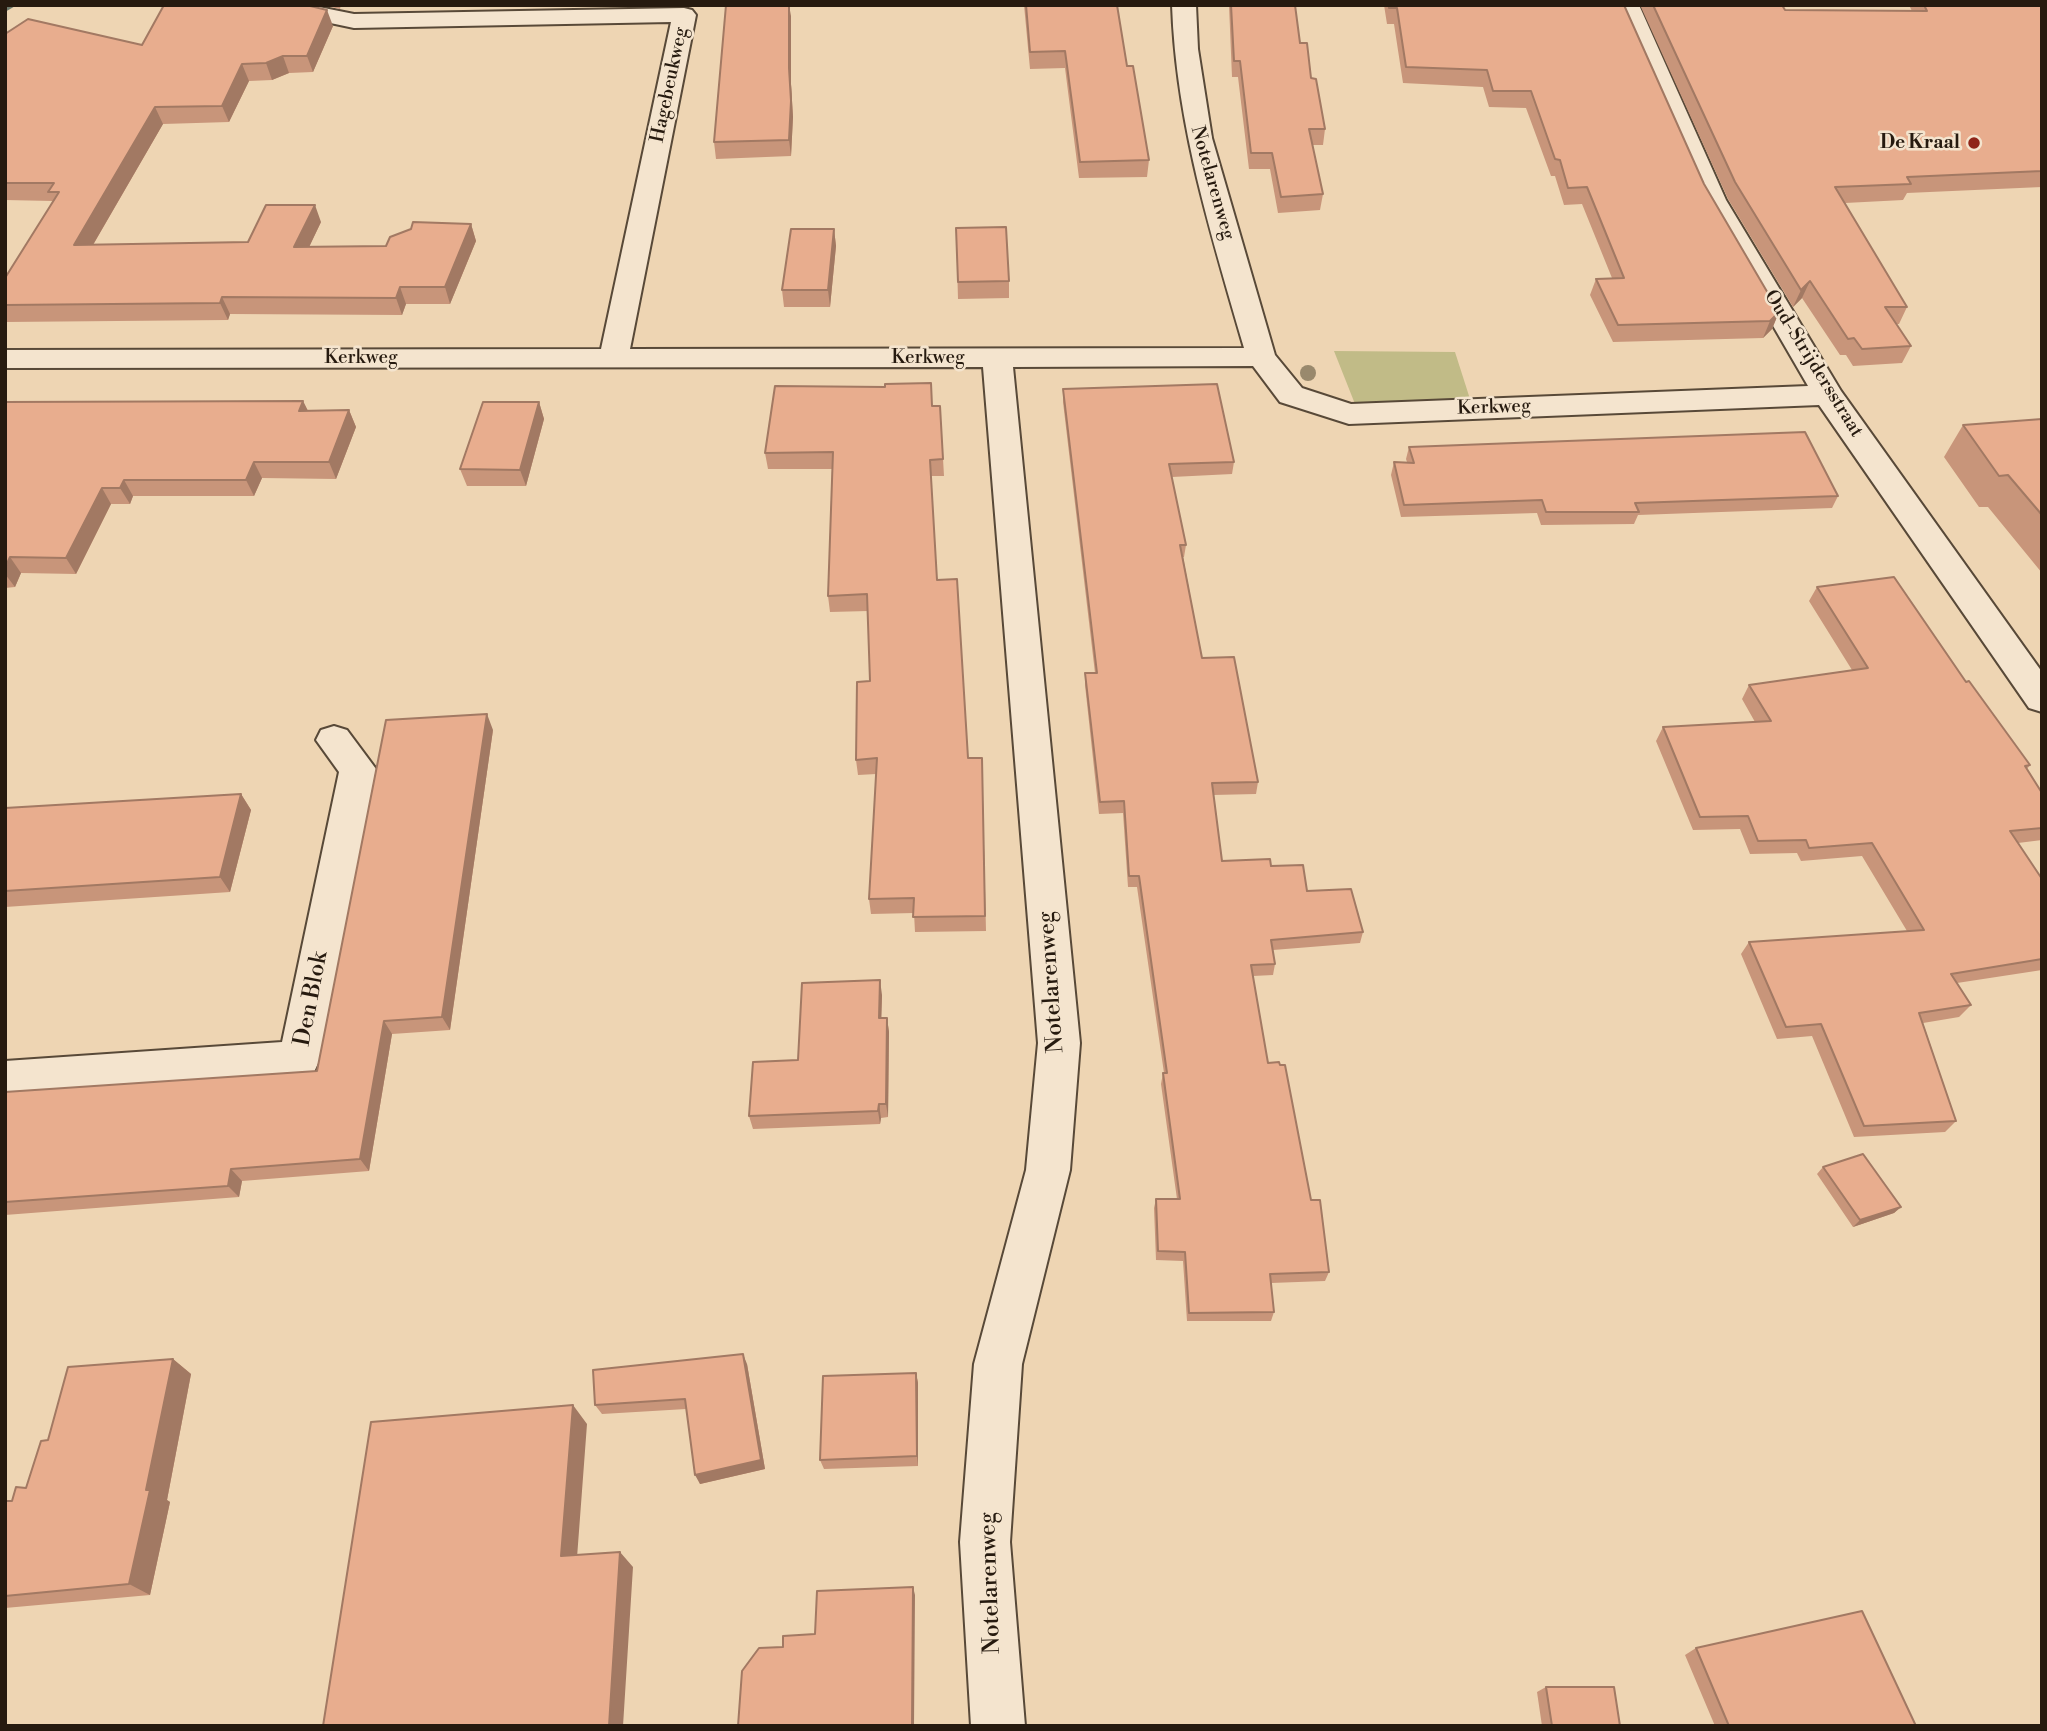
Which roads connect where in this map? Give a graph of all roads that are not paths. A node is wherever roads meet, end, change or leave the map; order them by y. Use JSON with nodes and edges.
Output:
{"nodes":[{"id":1,"x":1184,"y":5,"type":"edge"},
{"id":2,"x":1627,"y":5,"type":"edge"},
{"id":3,"x":310,"y":12,"type":"edge"},
{"id":4,"x":614,"y":357,"type":"junction"},
{"id":5,"x":1261,"y":357,"type":"junction"},
{"id":6,"x":5,"y":359,"type":"edge"},
{"id":7,"x":998,"y":359,"type":"junction"},
{"id":8,"x":1828,"y":395,"type":"junction"},
{"id":9,"x":2042,"y":699,"type":"edge"},
{"id":10,"x":334,"y":740,"type":"dead end"},
{"id":11,"x":5,"y":1080,"type":"edge"},
{"id":12,"x":998,"y":1726,"type":"edge"}],
"edges":[{"from":1,"to":5,"type":"street","name":"Notelarenweg"},
{"from":2,"to":8,"type":"street","name":"Oud-Strijdersstraat"},
{"from":3,"to":4,"type":"street","name":"Hagebeukweg"},
{"from":4,"to":6,"type":"street","name":"Kerkweg"},
{"from":4,"to":7,"type":"street","name":"Kerkweg"},
{"from":5,"to":7,"type":"street","name":"Kerkweg"},
{"from":5,"to":8,"type":"street","name":"Kerkweg"},
{"from":7,"to":12,"type":"street","name":"Notelarenweg"},
{"from":8,"to":9,"type":"street","name":"Oud-Strijdersstraat"},
{"from":10,"to":11,"type":"street","name":"Den Blok"}]}
